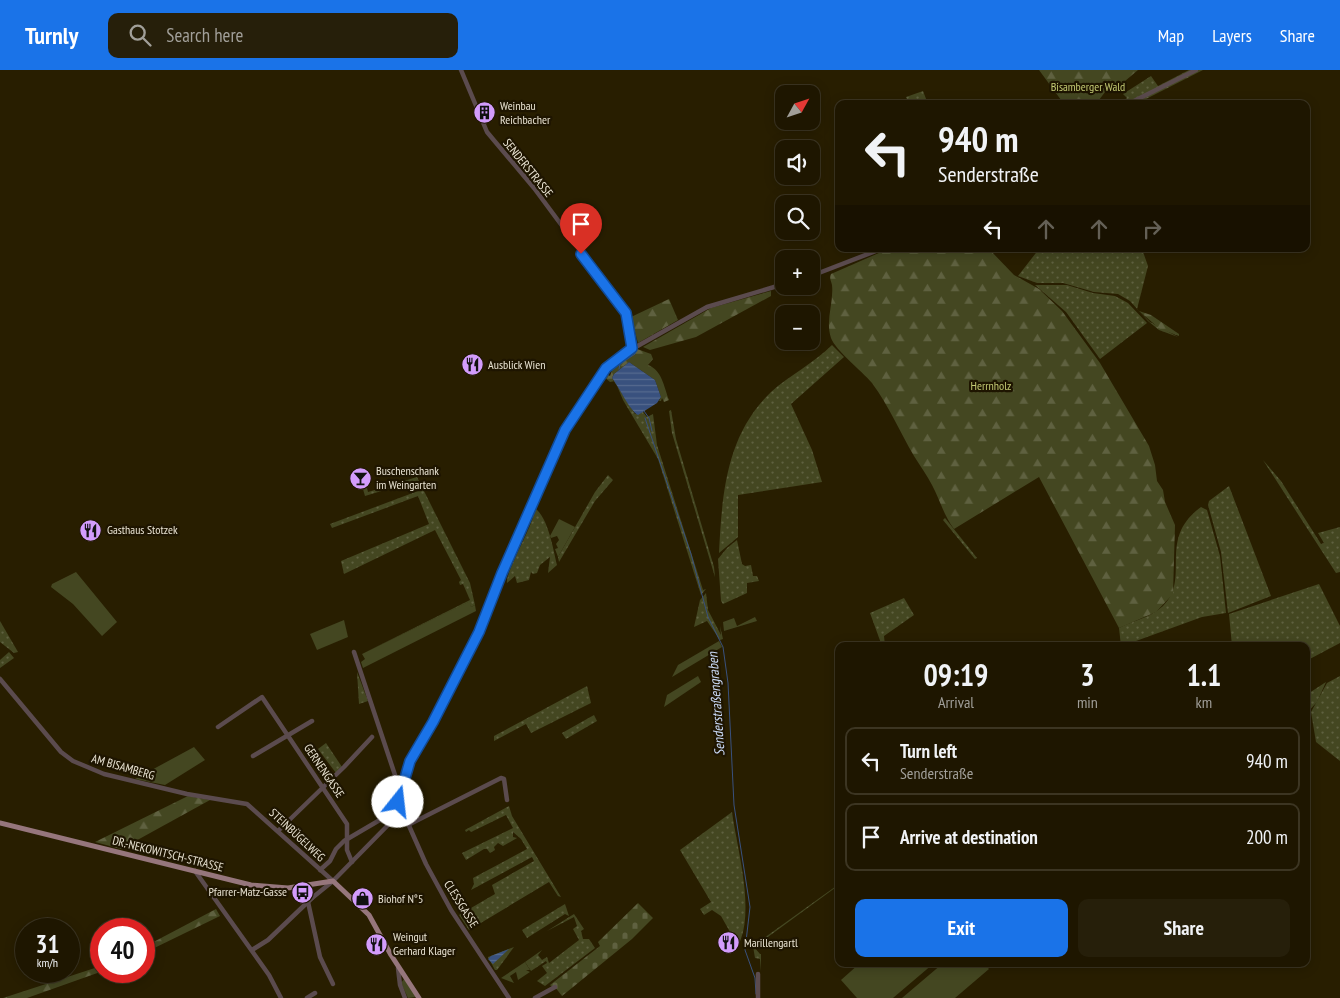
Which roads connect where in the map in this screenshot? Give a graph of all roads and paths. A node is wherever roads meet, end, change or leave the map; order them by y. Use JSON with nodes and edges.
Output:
{"nodes":[{"id":1,"x":461,"y":70,"type":"edge"},
{"id":2,"x":1196,"y":70,"type":"edge"},
{"id":3,"x":1136,"y":100,"type":"edge"},
{"id":4,"x":873,"y":252,"type":"edge"},
{"id":5,"x":820,"y":273,"type":"edge"},
{"id":6,"x":775,"y":287,"type":"edge"},
{"id":7,"x":635,"y":347,"type":"junction"},
{"id":8,"x":354,"y":652,"type":"dead end"},
{"id":9,"x":0,"y":679,"type":"edge"},
{"id":10,"x":312,"y":721,"type":"dead end"},
{"id":11,"x":218,"y":726,"type":"dead end"},
{"id":12,"x":287,"y":734,"type":"junction"},
{"id":13,"x":372,"y":736,"type":"dead end"},
{"id":14,"x":253,"y":756,"type":"dead end"},
{"id":15,"x":323,"y":787,"type":"junction"},
{"id":16,"x":400,"y":792,"type":"junction"},
{"id":17,"x":508,"y":800,"type":"dead end"},
{"id":18,"x":398,"y":802,"type":"junction"},
{"id":19,"x":247,"y":804,"type":"joint"},
{"id":20,"x":394,"y":815,"type":"junction"},
{"id":21,"x":404,"y":816,"type":"junction"},
{"id":22,"x":0,"y":823,"type":"edge"},
{"id":23,"x":410,"y":824,"type":"junction"},
{"id":24,"x":279,"y":830,"type":"junction"},
{"id":25,"x":347,"y":840,"type":"junction"},
{"id":26,"x":352,"y":862,"type":"junction"},
{"id":27,"x":320,"y":870,"type":"junction"},
{"id":28,"x":195,"y":871,"type":"junction"},
{"id":29,"x":333,"y":881,"type":"junction"},
{"id":30,"x":305,"y":887,"type":"junction"},
{"id":31,"x":310,"y":900,"type":"junction"},
{"id":32,"x":252,"y":950,"type":"junction"},
{"id":33,"x":397,"y":964,"type":"junction"},
{"id":34,"x":758,"y":974,"type":"dead end"},
{"id":35,"x":333,"y":984,"type":"dead end"},
{"id":36,"x":555,"y":987,"type":"dead end"},
{"id":37,"x":315,"y":993,"type":"dead end"},
{"id":38,"x":281,"y":998,"type":"edge"},
{"id":39,"x":307,"y":998,"type":"edge"},
{"id":40,"x":406,"y":998,"type":"edge"},
{"id":41,"x":419,"y":998,"type":"edge"},
{"id":42,"x":509,"y":998,"type":"edge"},
{"id":43,"x":535,"y":998,"type":"edge"},
{"id":44,"x":758,"y":998,"type":"edge"}],
"edges":[{"from":1,"to":7,"type":"street","name":"SENDERSTRASSE"},
{"from":2,"to":3,"type":"street"},
{"from":4,"to":5,"type":"street"},
{"from":6,"to":7,"type":"street"},
{"from":7,"to":16,"type":"street"},
{"from":8,"to":16,"type":"street"},
{"from":9,"to":19,"type":"street","name":"AM BISAMBERG"},
{"from":10,"to":12,"type":"street"},
{"from":11,"to":12,"type":"street","name":"GERNENGASSE"},
{"from":12,"to":14,"type":"street"},
{"from":12,"to":15,"type":"street","name":"GERNENGASSE"},
{"from":13,"to":15,"type":"street"},
{"from":15,"to":24,"type":"street"},
{"from":15,"to":25,"type":"street","name":"GERNENGASSE"},
{"from":16,"to":18,"type":"street"},
{"from":17,"to":23,"type":"street"},
{"from":18,"to":20,"type":"street"},
{"from":18,"to":21,"type":"street","name":"CLESSGASSE"},
{"from":19,"to":24,"type":"street","name":"STEINBÜGELWEG"},
{"from":20,"to":21,"type":"street"},
{"from":20,"to":25,"type":"street"},
{"from":20,"to":26,"type":"street"},
{"from":21,"to":23,"type":"street","name":"CLESSGASSE"},
{"from":22,"to":28,"type":"main road","name":"DR.-NEKOWITSCH-STRASSE"},
{"from":23,"to":42,"type":"street","name":"CLESSGASSE"},
{"from":24,"to":27,"type":"street","name":"STEINBÜGELWEG"},
{"from":25,"to":26,"type":"street","name":"GERNENGASSE"},
{"from":25,"to":27,"type":"street"},
{"from":26,"to":29,"type":"street"},
{"from":27,"to":29,"type":"street","name":"STEINBÜGELWEG"},
{"from":28,"to":30,"type":"main road","name":"DR.-NEKOWITSCH-STRASSE"},
{"from":28,"to":32,"type":"street"},
{"from":29,"to":30,"type":"main road","name":"DR.-NEKOWITSCH-STRASSE"},
{"from":29,"to":31,"type":"street"},
{"from":29,"to":33,"type":"main road"},
{"from":30,"to":31,"type":"street"},
{"from":31,"to":32,"type":"street"},
{"from":31,"to":35,"type":"street"},
{"from":32,"to":38,"type":"street"},
{"from":33,"to":40,"type":"street"},
{"from":33,"to":41,"type":"main road"},
{"from":34,"to":44,"type":"street"},
{"from":36,"to":43,"type":"street"},
{"from":37,"to":39,"type":"street"}]}
